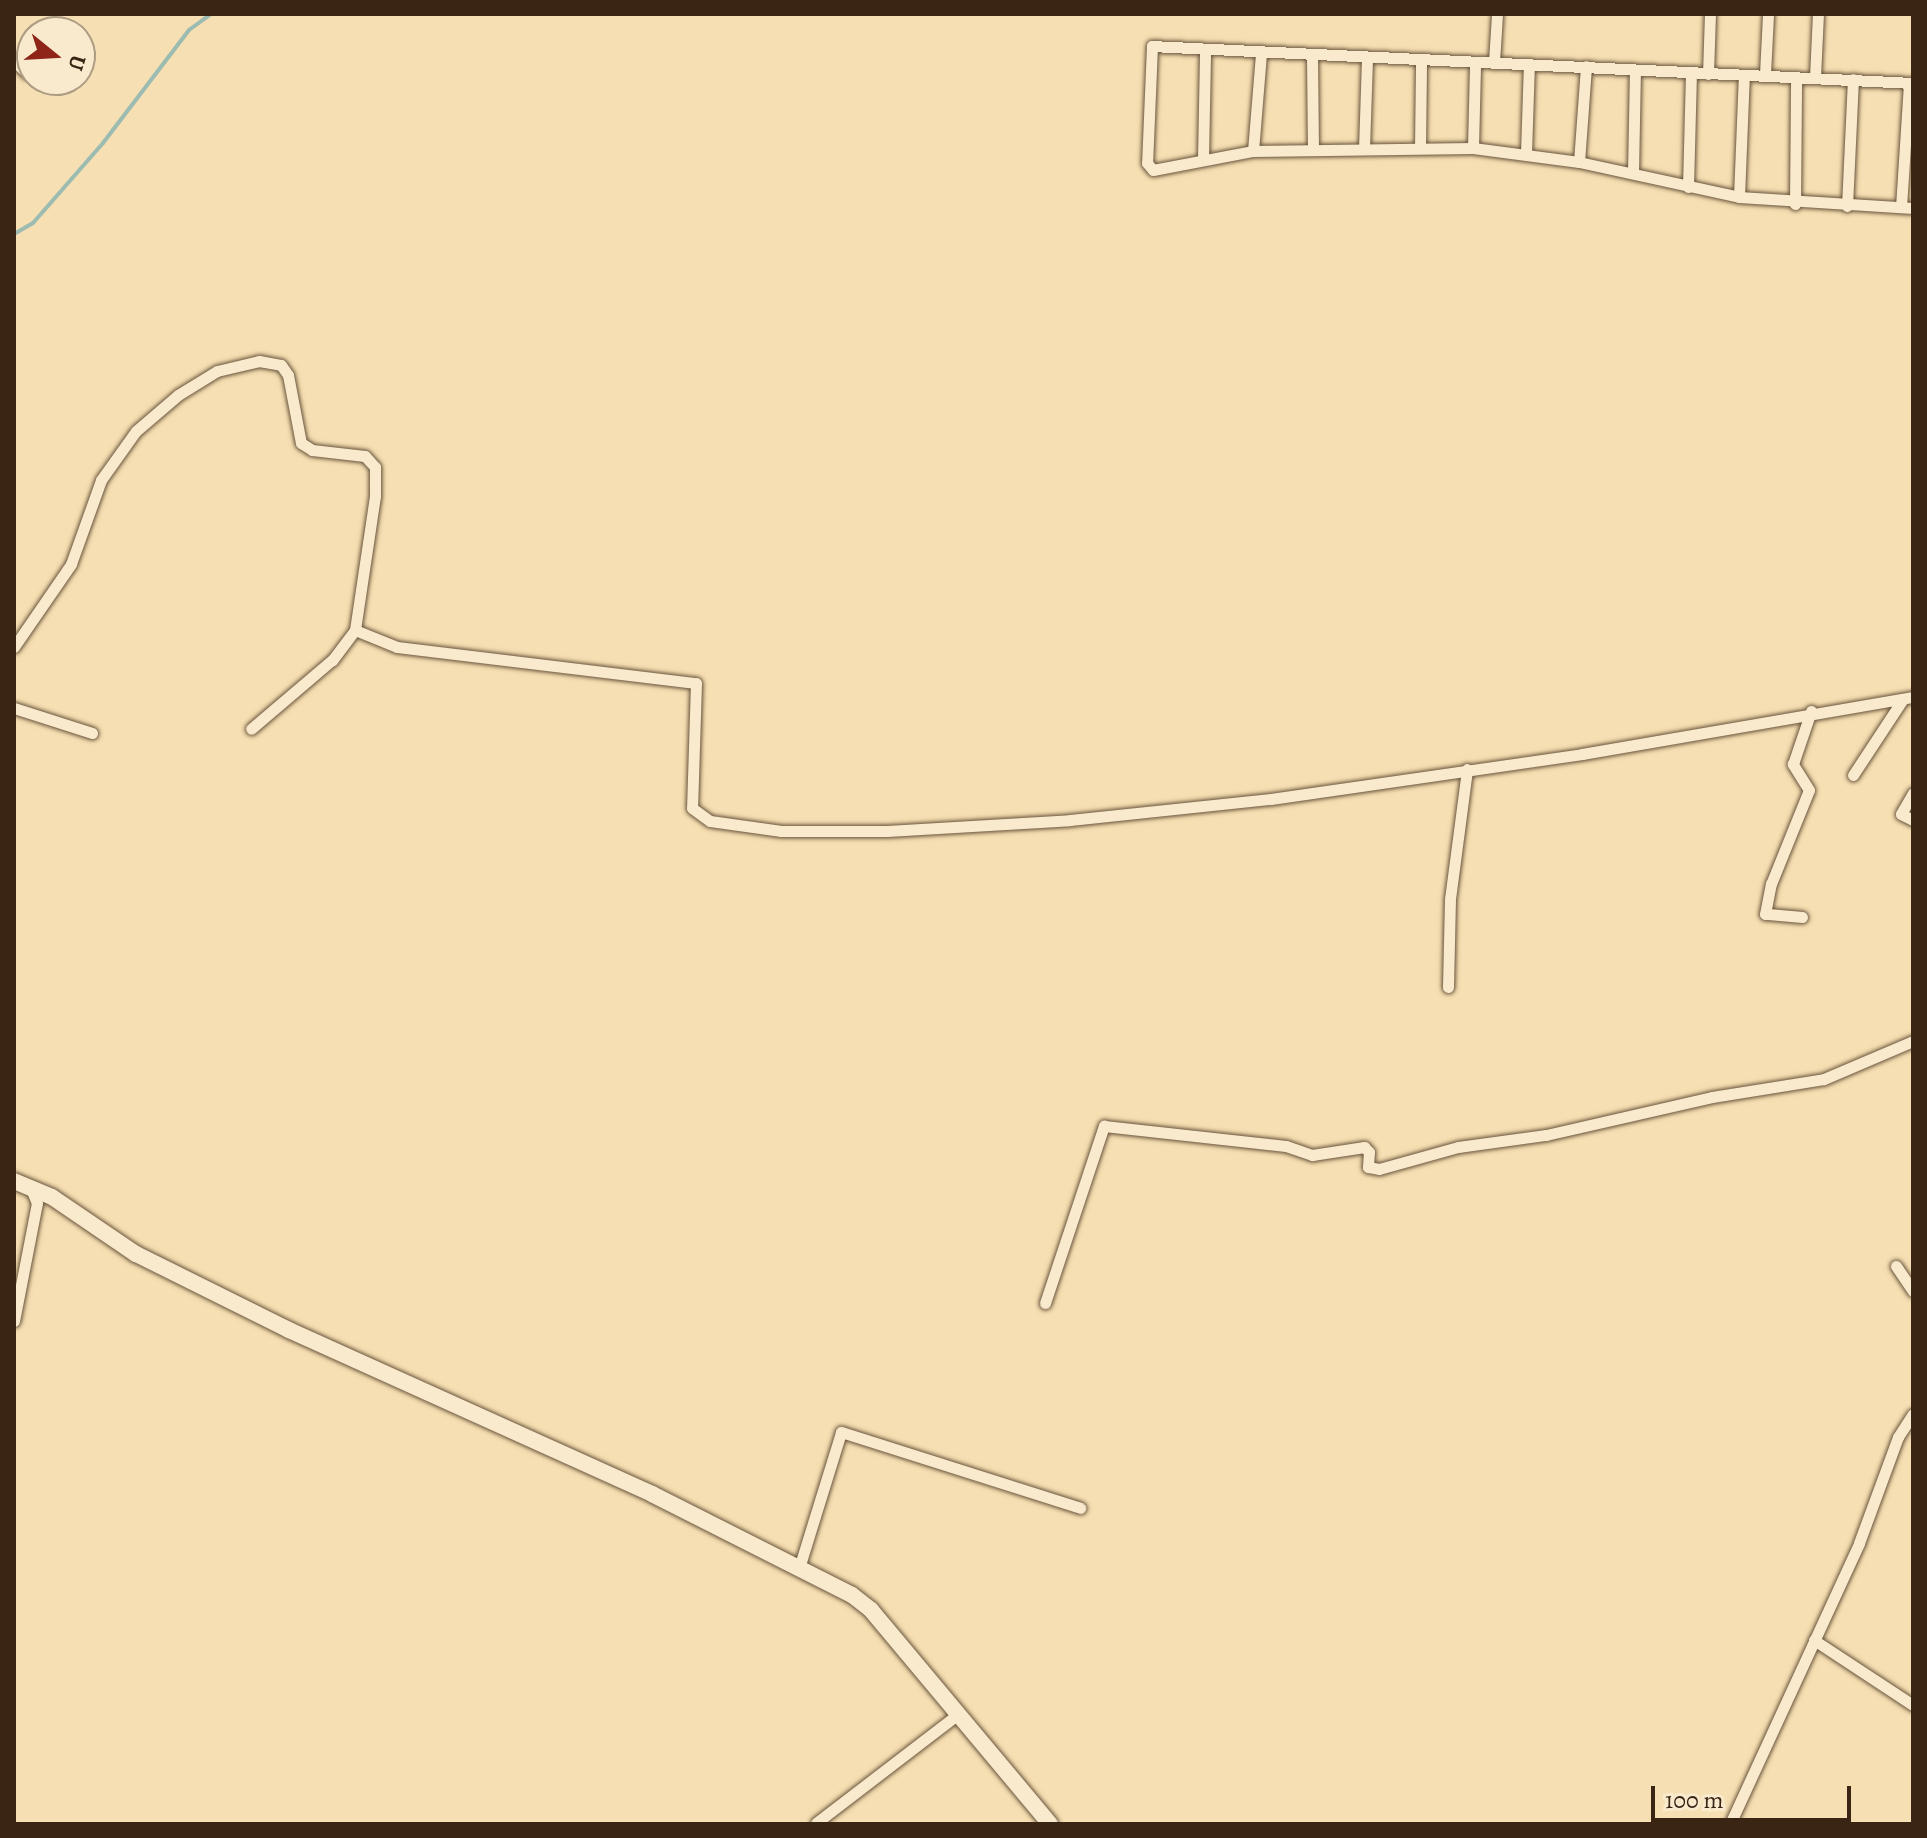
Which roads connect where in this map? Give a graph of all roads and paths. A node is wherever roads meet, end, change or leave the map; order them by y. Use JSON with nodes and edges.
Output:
{"nodes":[{"id":1,"x":1497,"y":14,"type":"edge"},
{"id":2,"x":1710,"y":14,"type":"edge"},
{"id":3,"x":1768,"y":14,"type":"edge"},
{"id":4,"x":1818,"y":14,"type":"edge"},
{"id":5,"x":1205,"y":50,"type":"junction"},
{"id":6,"x":1261,"y":53,"type":"junction"},
{"id":7,"x":1312,"y":55,"type":"junction"},
{"id":8,"x":1367,"y":60,"type":"junction"},
{"id":9,"x":1421,"y":61,"type":"junction"},
{"id":10,"x":1494,"y":62,"type":"junction"},
{"id":11,"x":1475,"y":64,"type":"junction"},
{"id":12,"x":1529,"y":64,"type":"junction"},
{"id":13,"x":1586,"y":66,"type":"junction"},
{"id":14,"x":1635,"y":70,"type":"junction"},
{"id":15,"x":1691,"y":74,"type":"junction"},
{"id":16,"x":1708,"y":74,"type":"junction"},
{"id":17,"x":1765,"y":74,"type":"junction"},
{"id":18,"x":1744,"y":75,"type":"junction"},
{"id":19,"x":1796,"y":77,"type":"junction"},
{"id":20,"x":1815,"y":77,"type":"junction"},
{"id":21,"x":1853,"y":79,"type":"junction"},
{"id":22,"x":1911,"y":83,"type":"edge"},
{"id":23,"x":1420,"y":148,"type":"junction"},
{"id":24,"x":1473,"y":148,"type":"junction"},
{"id":25,"x":1313,"y":149,"type":"junction"},
{"id":26,"x":1364,"y":149,"type":"junction"},
{"id":27,"x":1253,"y":151,"type":"junction"},
{"id":28,"x":1526,"y":153,"type":"junction"},
{"id":29,"x":1203,"y":159,"type":"junction"},
{"id":30,"x":1579,"y":162,"type":"junction"},
{"id":31,"x":1633,"y":173,"type":"junction"},
{"id":32,"x":1688,"y":187,"type":"junction"},
{"id":33,"x":1739,"y":197,"type":"junction"},
{"id":34,"x":1795,"y":204,"type":"junction"},
{"id":35,"x":1847,"y":206,"type":"junction"},
{"id":36,"x":1907,"y":207,"type":"edge"},
{"id":37,"x":355,"y":630,"type":"junction"},
{"id":38,"x":14,"y":647,"type":"edge"},
{"id":39,"x":1908,"y":698,"type":"edge"},
{"id":40,"x":14,"y":708,"type":"edge"},
{"id":41,"x":1811,"y":711,"type":"junction"},
{"id":42,"x":251,"y":729,"type":"dead end"},
{"id":43,"x":92,"y":733,"type":"dead end"},
{"id":44,"x":1467,"y":769,"type":"junction"},
{"id":45,"x":1853,"y":775,"type":"dead end"},
{"id":46,"x":1913,"y":793,"type":"edge"},
{"id":47,"x":1913,"y":820,"type":"edge"},
{"id":48,"x":1802,"y":917,"type":"dead end"},
{"id":49,"x":1448,"y":987,"type":"dead end"},
{"id":50,"x":1913,"y":1041,"type":"edge"},
{"id":51,"x":14,"y":1181,"type":"edge"},
{"id":52,"x":31,"y":1189,"type":"junction"},
{"id":53,"x":1896,"y":1266,"type":"dead end"},
{"id":54,"x":1913,"y":1291,"type":"edge"},
{"id":55,"x":1045,"y":1303,"type":"dead end"},
{"id":56,"x":14,"y":1321,"type":"edge"},
{"id":57,"x":1913,"y":1414,"type":"edge"},
{"id":58,"x":1080,"y":1508,"type":"dead end"},
{"id":59,"x":799,"y":1568,"type":"junction"},
{"id":60,"x":1814,"y":1640,"type":"junction"},
{"id":61,"x":1913,"y":1705,"type":"edge"},
{"id":62,"x":957,"y":1715,"type":"junction"},
{"id":63,"x":816,"y":1823,"type":"edge"},
{"id":64,"x":1050,"y":1824,"type":"edge"},
{"id":65,"x":1730,"y":1824,"type":"edge"}],
"edges":[{"from":1,"to":10,"type":"street"},
{"from":2,"to":16,"type":"street"},
{"from":3,"to":17,"type":"street"},
{"from":4,"to":20,"type":"street"},
{"from":5,"to":6,"type":"street"},
{"from":5,"to":29,"type":"street"},
{"from":5,"to":29,"type":"street"},
{"from":6,"to":7,"type":"street"},
{"from":6,"to":27,"type":"street"},
{"from":7,"to":8,"type":"street"},
{"from":7,"to":25,"type":"street"},
{"from":8,"to":9,"type":"street"},
{"from":8,"to":26,"type":"street"},
{"from":9,"to":11,"type":"street"},
{"from":9,"to":23,"type":"street"},
{"from":10,"to":11,"type":"street"},
{"from":10,"to":12,"type":"street"},
{"from":11,"to":24,"type":"street"},
{"from":12,"to":13,"type":"street"},
{"from":12,"to":28,"type":"street"},
{"from":13,"to":14,"type":"street"},
{"from":13,"to":30,"type":"street"},
{"from":14,"to":15,"type":"street"},
{"from":14,"to":31,"type":"street"},
{"from":15,"to":16,"type":"street"},
{"from":15,"to":32,"type":"street"},
{"from":16,"to":18,"type":"street"},
{"from":17,"to":18,"type":"street"},
{"from":17,"to":19,"type":"street"},
{"from":18,"to":33,"type":"street"},
{"from":19,"to":20,"type":"street"},
{"from":19,"to":34,"type":"street"},
{"from":20,"to":21,"type":"street"},
{"from":21,"to":22,"type":"street"},
{"from":21,"to":35,"type":"street"},
{"from":22,"to":36,"type":"street"},
{"from":23,"to":24,"type":"street"},
{"from":23,"to":26,"type":"street"},
{"from":24,"to":28,"type":"street"},
{"from":25,"to":26,"type":"street"},
{"from":25,"to":27,"type":"street"},
{"from":27,"to":29,"type":"street"},
{"from":28,"to":30,"type":"street"},
{"from":30,"to":31,"type":"street"},
{"from":31,"to":32,"type":"street"},
{"from":32,"to":33,"type":"street"},
{"from":33,"to":34,"type":"street"},
{"from":34,"to":35,"type":"street"},
{"from":35,"to":36,"type":"street"},
{"from":37,"to":38,"type":"street"},
{"from":37,"to":42,"type":"street"},
{"from":37,"to":44,"type":"street"},
{"from":39,"to":41,"type":"street"},
{"from":39,"to":45,"type":"street"},
{"from":40,"to":43,"type":"street"},
{"from":41,"to":44,"type":"street"},
{"from":41,"to":48,"type":"street"},
{"from":44,"to":49,"type":"street"},
{"from":46,"to":47,"type":"street"},
{"from":50,"to":55,"type":"street"},
{"from":51,"to":52,"type":"main road"},
{"from":52,"to":56,"type":"street"},
{"from":52,"to":59,"type":"main road"},
{"from":53,"to":54,"type":"street"},
{"from":57,"to":60,"type":"street"},
{"from":58,"to":59,"type":"street"},
{"from":59,"to":62,"type":"main road"},
{"from":60,"to":61,"type":"street"},
{"from":60,"to":65,"type":"street"},
{"from":62,"to":63,"type":"street"},
{"from":62,"to":64,"type":"main road"}]}
